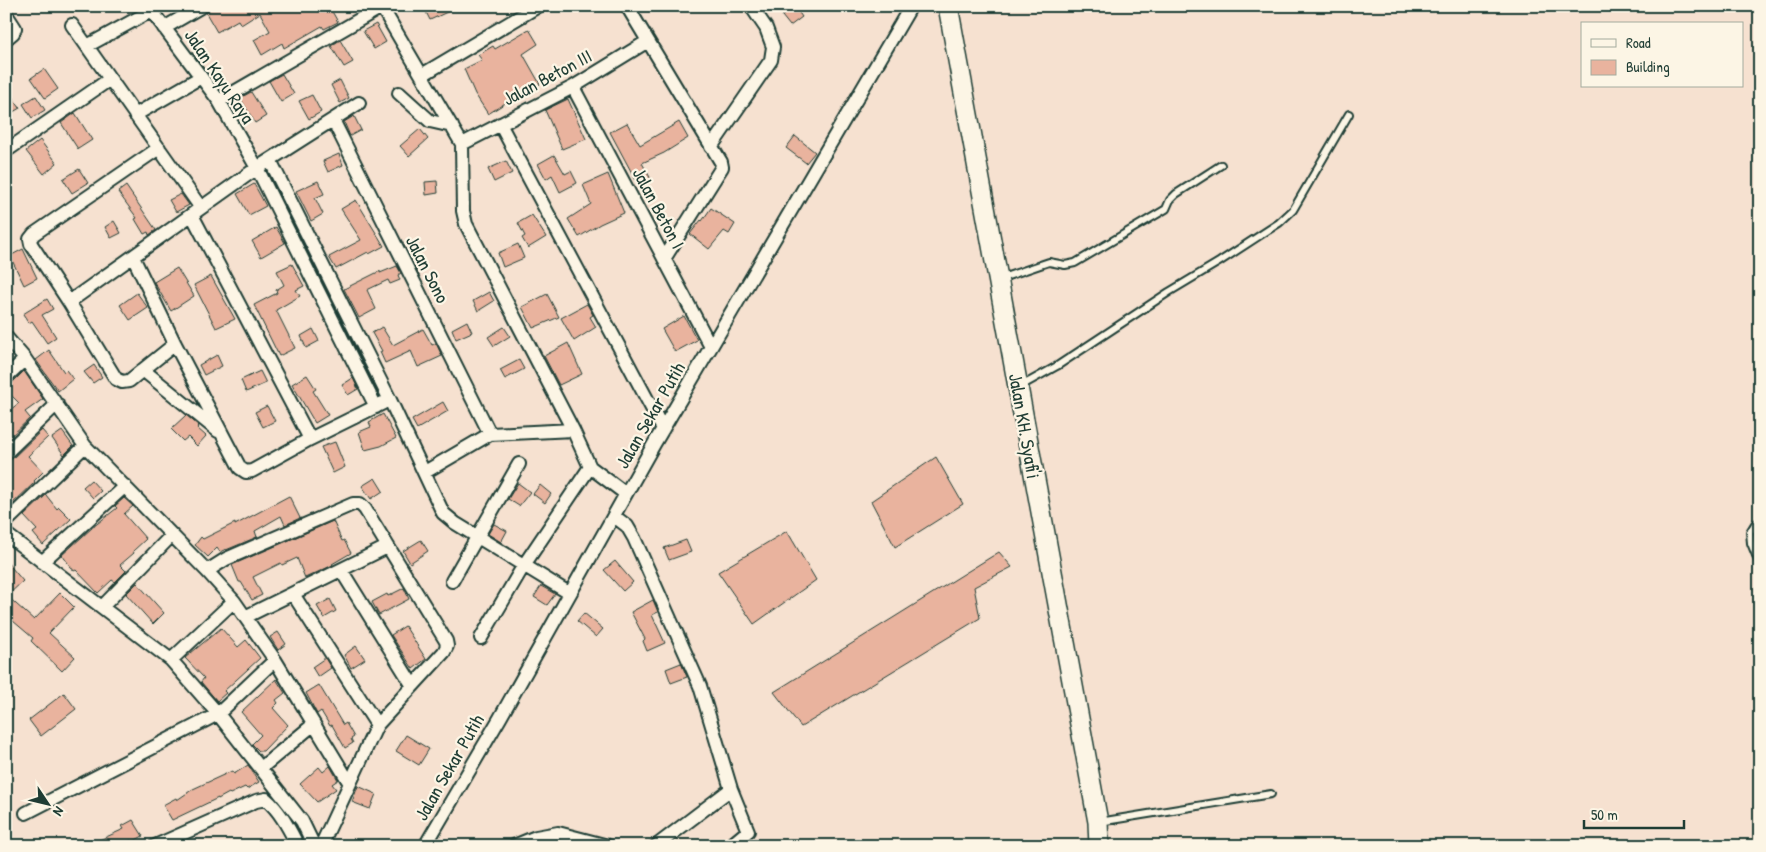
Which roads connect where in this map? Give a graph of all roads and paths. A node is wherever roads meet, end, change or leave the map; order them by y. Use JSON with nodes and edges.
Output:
{"nodes":[{"id":1,"x":202,"y":6,"type":"edge"},
{"id":2,"x":382,"y":6,"type":"edge"},
{"id":3,"x":538,"y":6,"type":"edge"},
{"id":4,"x":627,"y":6,"type":"edge"},
{"id":5,"x":751,"y":6,"type":"edge"},
{"id":6,"x":911,"y":6,"type":"edge"},
{"id":7,"x":948,"y":6,"type":"edge"},
{"id":8,"x":150,"y":8,"type":"edge"},
{"id":9,"x":6,"y":14,"type":"edge"},
{"id":10,"x":72,"y":25,"type":"dead end"},
{"id":11,"x":164,"y":28,"type":"junction"},
{"id":12,"x":6,"y":39,"type":"edge"},
{"id":13,"x":648,"y":41,"type":"junction"},
{"id":14,"x":87,"y":46,"type":"junction"},
{"id":15,"x":422,"y":75,"type":"junction"},
{"id":16,"x":201,"y":77,"type":"junction"},
{"id":17,"x":110,"y":78,"type":"junction"},
{"id":18,"x":573,"y":87,"type":"junction"},
{"id":19,"x":399,"y":93,"type":"dead end"},
{"id":20,"x":219,"y":101,"type":"junction"},
{"id":21,"x":359,"y":103,"type":"dead end"},
{"id":22,"x":1350,"y":114,"type":"dead end"},
{"id":23,"x":135,"y":115,"type":"junction"},
{"id":24,"x":332,"y":120,"type":"junction"},
{"id":25,"x":500,"y":124,"type":"junction"},
{"id":26,"x":452,"y":126,"type":"junction"},
{"id":27,"x":462,"y":144,"type":"junction"},
{"id":28,"x":159,"y":148,"type":"junction"},
{"id":29,"x":711,"y":148,"type":"junction"},
{"id":30,"x":6,"y":151,"type":"edge"},
{"id":31,"x":270,"y":160,"type":"junction"},
{"id":32,"x":1221,"y":165,"type":"dead end"},
{"id":33,"x":257,"y":168,"type":"junction"},
{"id":34,"x":197,"y":211,"type":"junction"},
{"id":35,"x":133,"y":257,"type":"junction"},
{"id":36,"x":664,"y":259,"type":"junction"},
{"id":37,"x":998,"y":280,"type":"junction"},
{"id":38,"x":70,"y":302,"type":"junction"},
{"id":39,"x":6,"y":337,"type":"edge"},
{"id":40,"x":175,"y":344,"type":"junction"},
{"id":41,"x":711,"y":347,"type":"junction"},
{"id":42,"x":25,"y":359,"type":"junction"},
{"id":43,"x":143,"y":370,"type":"junction"},
{"id":44,"x":6,"y":377,"type":"edge"},
{"id":45,"x":1018,"y":388,"type":"junction"},
{"id":46,"x":390,"y":400,"type":"junction"},
{"id":47,"x":57,"y":404,"type":"junction"},
{"id":48,"x":376,"y":407,"type":"junction"},
{"id":49,"x":663,"y":428,"type":"junction"},
{"id":50,"x":574,"y":432,"type":"junction"},
{"id":51,"x":490,"y":434,"type":"junction"},
{"id":52,"x":223,"y":435,"type":"junction"},
{"id":53,"x":310,"y":439,"type":"junction"},
{"id":54,"x":85,"y":446,"type":"junction"},
{"id":55,"x":6,"y":453,"type":"edge"},
{"id":56,"x":519,"y":464,"type":"dead end"},
{"id":57,"x":590,"y":467,"type":"junction"},
{"id":58,"x":425,"y":472,"type":"junction"},
{"id":59,"x":125,"y":486,"type":"junction"},
{"id":60,"x":626,"y":494,"type":"junction"},
{"id":61,"x":614,"y":516,"type":"junction"},
{"id":62,"x":6,"y":522,"type":"edge"},
{"id":63,"x":1760,"y":522,"type":"edge"},
{"id":64,"x":6,"y":534,"type":"edge"},
{"id":65,"x":172,"y":536,"type":"junction"},
{"id":66,"x":478,"y":536,"type":"junction"},
{"id":67,"x":388,"y":547,"type":"junction"},
{"id":68,"x":42,"y":562,"type":"junction"},
{"id":69,"x":524,"y":565,"type":"junction"},
{"id":70,"x":1760,"y":565,"type":"edge"},
{"id":71,"x":341,"y":570,"type":"junction"},
{"id":72,"x":207,"y":571,"type":"junction"},
{"id":73,"x":452,"y":581,"type":"dead end"},
{"id":74,"x":569,"y":593,"type":"junction"},
{"id":75,"x":293,"y":594,"type":"junction"},
{"id":76,"x":234,"y":601,"type":"junction"},
{"id":77,"x":102,"y":607,"type":"junction"},
{"id":78,"x":246,"y":617,"type":"junction"},
{"id":79,"x":481,"y":638,"type":"dead end"},
{"id":80,"x":171,"y":660,"type":"junction"},
{"id":81,"x":275,"y":660,"type":"junction"},
{"id":82,"x":413,"y":686,"type":"junction"},
{"id":83,"x":218,"y":714,"type":"junction"},
{"id":84,"x":314,"y":724,"type":"junction"},
{"id":85,"x":377,"y":725,"type":"junction"},
{"id":86,"x":261,"y":768,"type":"junction"},
{"id":87,"x":349,"y":782,"type":"junction"},
{"id":88,"x":730,"y":789,"type":"junction"},
{"id":89,"x":1271,"y":794,"type":"dead end"},
{"id":90,"x":26,"y":813,"type":"dead end"},
{"id":91,"x":1098,"y":822,"type":"junction"},
{"id":92,"x":154,"y":846,"type":"edge"},
{"id":93,"x":298,"y":846,"type":"edge"},
{"id":94,"x":314,"y":846,"type":"edge"},
{"id":95,"x":321,"y":846,"type":"edge"},
{"id":96,"x":425,"y":846,"type":"edge"},
{"id":97,"x":514,"y":846,"type":"edge"},
{"id":98,"x":608,"y":846,"type":"edge"},
{"id":99,"x":656,"y":846,"type":"edge"},
{"id":100,"x":730,"y":846,"type":"edge"},
{"id":101,"x":1099,"y":846,"type":"edge"}],
"edges":[{"from":1,"to":11,"type":"street"},
{"from":2,"to":15,"type":"street"},
{"from":2,"to":20,"type":"street"},
{"from":3,"to":15,"type":"street"},
{"from":4,"to":13,"type":"street"},
{"from":5,"to":29,"type":"street"},
{"from":6,"to":41,"type":"street","name":"Jalan Sekar Putih"},
{"from":7,"to":37,"type":"main road","name":"Jalan KH. Syafi'i"},
{"from":8,"to":11,"type":"street","name":"Jalan Kayu Raya"},
{"from":8,"to":14,"type":"street"},
{"from":9,"to":12,"type":"street"},
{"from":10,"to":14,"type":"street"},
{"from":11,"to":16,"type":"street","name":"Jalan Kayu Raya"},
{"from":13,"to":18,"type":"street","name":"Jalan Beton III"},
{"from":13,"to":29,"type":"street"},
{"from":14,"to":17,"type":"street"},
{"from":15,"to":26,"type":"street"},
{"from":16,"to":20,"type":"street","name":"Jalan Kayu Raya"},
{"from":16,"to":23,"type":"street"},
{"from":17,"to":23,"type":"street"},
{"from":17,"to":30,"type":"street"},
{"from":18,"to":25,"type":"street","name":"Jalan Beton III"},
{"from":18,"to":36,"type":"street","name":"Jalan Beton I"},
{"from":19,"to":26,"type":"street"},
{"from":20,"to":33,"type":"street","name":"Jalan Kayu Raya"},
{"from":21,"to":24,"type":"street"},
{"from":22,"to":45,"type":"lane"},
{"from":23,"to":28,"type":"street"},
{"from":24,"to":31,"type":"street"},
{"from":24,"to":51,"type":"street","name":"Jalan Sono"},
{"from":25,"to":27,"type":"street","name":"Jalan Beton III"},
{"from":25,"to":49,"type":"street"},
{"from":26,"to":27,"type":"street"},
{"from":27,"to":50,"type":"street"},
{"from":28,"to":34,"type":"street"},
{"from":28,"to":38,"type":"street"},
{"from":29,"to":36,"type":"street"},
{"from":31,"to":33,"type":"street"},
{"from":31,"to":46,"type":"street"},
{"from":32,"to":37,"type":"lane"},
{"from":33,"to":34,"type":"street"},
{"from":33,"to":48,"type":"street","name":"Jalan Kayu Raya"},
{"from":34,"to":35,"type":"street"},
{"from":34,"to":53,"type":"street"},
{"from":35,"to":38,"type":"street"},
{"from":35,"to":40,"type":"street"},
{"from":36,"to":41,"type":"street","name":"Jalan Beton I"},
{"from":37,"to":45,"type":"main road","name":"Jalan KH. Syafi'i"},
{"from":38,"to":43,"type":"street"},
{"from":39,"to":42,"type":"street"},
{"from":40,"to":43,"type":"street"},
{"from":40,"to":52,"type":"street"},
{"from":41,"to":49,"type":"street","name":"Jalan Sekar Putih"},
{"from":42,"to":44,"type":"street"},
{"from":42,"to":47,"type":"street"},
{"from":43,"to":52,"type":"street"},
{"from":45,"to":91,"type":"main road","name":"Jalan KH. Syafi'i"},
{"from":46,"to":48,"type":"street"},
{"from":46,"to":58,"type":"street"},
{"from":47,"to":54,"type":"street"},
{"from":47,"to":55,"type":"street"},
{"from":48,"to":53,"type":"street"},
{"from":49,"to":60,"type":"street","name":"Jalan Sekar Putih"},
{"from":50,"to":51,"type":"street"},
{"from":50,"to":57,"type":"street"},
{"from":51,"to":58,"type":"street"},
{"from":52,"to":53,"type":"street"},
{"from":54,"to":59,"type":"street"},
{"from":54,"to":62,"type":"street"},
{"from":56,"to":66,"type":"street"},
{"from":57,"to":60,"type":"street"},
{"from":57,"to":69,"type":"street"},
{"from":58,"to":66,"type":"street"},
{"from":59,"to":65,"type":"street"},
{"from":59,"to":68,"type":"street"},
{"from":60,"to":61,"type":"street","name":"Jalan Sekar Putih"},
{"from":61,"to":74,"type":"street","name":"Jalan Sekar Putih"},
{"from":61,"to":88,"type":"street"},
{"from":63,"to":70,"type":"lane"},
{"from":64,"to":68,"type":"street"},
{"from":65,"to":72,"type":"street"},
{"from":65,"to":77,"type":"street"},
{"from":66,"to":69,"type":"street"},
{"from":66,"to":73,"type":"street"},
{"from":67,"to":71,"type":"street"},
{"from":67,"to":72,"type":"street"},
{"from":67,"to":82,"type":"street"},
{"from":68,"to":77,"type":"street"},
{"from":69,"to":74,"type":"street"},
{"from":69,"to":79,"type":"street"},
{"from":71,"to":75,"type":"street"},
{"from":71,"to":82,"type":"street"},
{"from":72,"to":76,"type":"street"},
{"from":74,"to":96,"type":"street","name":"Jalan Sekar Putih"},
{"from":75,"to":78,"type":"street"},
{"from":75,"to":85,"type":"street"},
{"from":76,"to":78,"type":"street"},
{"from":76,"to":80,"type":"street"},
{"from":77,"to":80,"type":"street"},
{"from":78,"to":81,"type":"street"},
{"from":80,"to":83,"type":"street"},
{"from":81,"to":83,"type":"street"},
{"from":81,"to":84,"type":"street"},
{"from":82,"to":85,"type":"street"},
{"from":83,"to":86,"type":"street"},
{"from":83,"to":90,"type":"street"},
{"from":84,"to":86,"type":"street"},
{"from":84,"to":87,"type":"street"},
{"from":85,"to":87,"type":"street"},
{"from":86,"to":94,"type":"street"},
{"from":87,"to":95,"type":"street"},
{"from":88,"to":99,"type":"street"},
{"from":88,"to":100,"type":"street"},
{"from":89,"to":91,"type":"lane"},
{"from":91,"to":101,"type":"main road","name":"Jalan KH. Syafi'i"},
{"from":92,"to":93,"type":"street"},
{"from":97,"to":98,"type":"street"}]}
